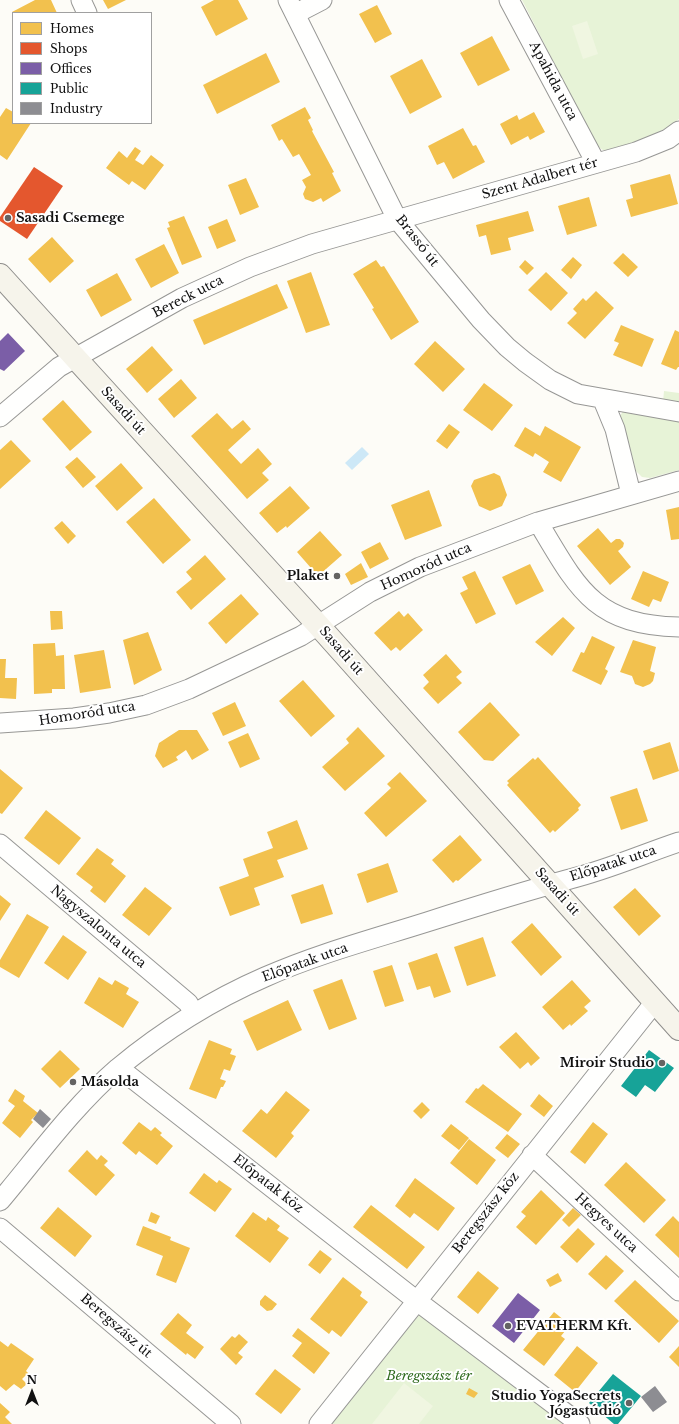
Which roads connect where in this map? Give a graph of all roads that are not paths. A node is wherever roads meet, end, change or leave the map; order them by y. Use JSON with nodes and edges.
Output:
{"nodes":[{"id":1,"x":81,"y":0,"type":"edge"},
{"id":2,"x":322,"y":0,"type":"edge"},
{"id":3,"x":510,"y":0,"type":"edge"},
{"id":4,"x":292,"y":7,"type":"edge"},
{"id":5,"x":87,"y":12,"type":"edge"},
{"id":6,"x":679,"y":131,"type":"edge"},
{"id":7,"x":596,"y":163,"type":"junction"},
{"id":8,"x":397,"y":219,"type":"junction"},
{"id":9,"x":0,"y":275,"type":"edge"},
{"id":10,"x":74,"y":358,"type":"junction"},
{"id":11,"x":603,"y":400,"type":"junction"},
{"id":12,"x":679,"y":412,"type":"edge"},
{"id":13,"x":0,"y":417,"type":"edge"},
{"id":14,"x":679,"y":481,"type":"edge"},
{"id":15,"x":631,"y":494,"type":"junction"},
{"id":16,"x":538,"y":522,"type":"junction"},
{"id":17,"x":319,"y":626,"type":"junction"},
{"id":18,"x":679,"y":627,"type":"edge"},
{"id":19,"x":0,"y":724,"type":"edge"},
{"id":20,"x":679,"y":842,"type":"edge"},
{"id":21,"x":0,"y":844,"type":"edge"},
{"id":22,"x":550,"y":884,"type":"junction"},
{"id":23,"x":655,"y":1002,"type":"junction"},
{"id":24,"x":194,"y":1012,"type":"junction"},
{"id":25,"x":679,"y":1029,"type":"edge"},
{"id":26,"x":119,"y":1068,"type":"junction"},
{"id":27,"x":532,"y":1155,"type":"junction"},
{"id":28,"x":0,"y":1201,"type":"edge"},
{"id":29,"x":0,"y":1228,"type":"edge"},
{"id":30,"x":679,"y":1291,"type":"edge"},
{"id":31,"x":417,"y":1300,"type":"junction"},
{"id":32,"x":231,"y":1424,"type":"edge"},
{"id":33,"x":319,"y":1424,"type":"edge"},
{"id":34,"x":580,"y":1424,"type":"edge"}],
"edges":[{"from":1,"to":5,"type":"street"},
{"from":2,"to":4,"type":"street"},
{"from":3,"to":7,"type":"street","name":"Apahida utca"},
{"from":4,"to":8,"type":"street","name":"Brassó út"},
{"from":6,"to":7,"type":"street","name":"Szent Adalbert tér"},
{"from":7,"to":8,"type":"street","name":"Szent Adalbert tér"},
{"from":8,"to":10,"type":"street","name":"Bereck utca"},
{"from":8,"to":11,"type":"street","name":"Brassó út"},
{"from":9,"to":10,"type":"street","name":"Sasadi út"},
{"from":10,"to":13,"type":"street","name":"Bereck utca"},
{"from":10,"to":17,"type":"street","name":"Sasadi út"},
{"from":11,"to":12,"type":"street","name":"Brassó út"},
{"from":11,"to":15,"type":"street"},
{"from":14,"to":15,"type":"street","name":"Homoród utca"},
{"from":15,"to":16,"type":"street","name":"Homoród utca"},
{"from":16,"to":17,"type":"street","name":"Homoród utca"},
{"from":16,"to":18,"type":"street"},
{"from":17,"to":19,"type":"street","name":"Homoród utca"},
{"from":17,"to":22,"type":"street","name":"Sasadi út"},
{"from":20,"to":22,"type":"street","name":"Előpatak utca"},
{"from":21,"to":24,"type":"street","name":"Nagyszalonta utca"},
{"from":22,"to":23,"type":"street","name":"Sasadi út"},
{"from":22,"to":24,"type":"street","name":"Előpatak utca"},
{"from":23,"to":25,"type":"street","name":"Sasadi út"},
{"from":23,"to":27,"type":"street","name":"Beregszász köz"},
{"from":24,"to":26,"type":"street","name":"Előpatak utca"},
{"from":26,"to":28,"type":"street","name":"Előpatak utca"},
{"from":26,"to":31,"type":"street","name":"Előpatak köz"},
{"from":27,"to":30,"type":"street","name":"Hegyes utca"},
{"from":27,"to":31,"type":"street","name":"Beregszász köz"},
{"from":29,"to":32,"type":"street","name":"Beregszász út"},
{"from":31,"to":33,"type":"street","name":"Beregszász köz"},
{"from":31,"to":34,"type":"street"}]}
